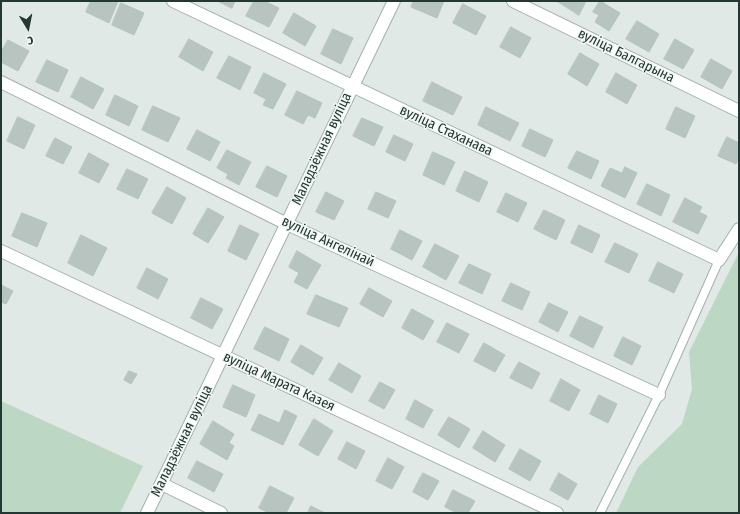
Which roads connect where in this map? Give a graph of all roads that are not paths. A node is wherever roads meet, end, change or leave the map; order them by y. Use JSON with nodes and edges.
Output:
{"nodes":[{"id":1,"x":173,"y":1,"type":"edge"},
{"id":2,"x":394,"y":1,"type":"edge"},
{"id":3,"x":513,"y":1,"type":"edge"},
{"id":4,"x":1,"y":82,"type":"edge"},
{"id":5,"x":352,"y":86,"type":"junction"},
{"id":6,"x":739,"y":111,"type":"edge"},
{"id":7,"x":287,"y":224,"type":"junction"},
{"id":8,"x":739,"y":230,"type":"edge"},
{"id":9,"x":1,"y":251,"type":"edge"},
{"id":10,"x":719,"y":260,"type":"junction"},
{"id":11,"x":223,"y":356,"type":"junction"},
{"id":12,"x":659,"y":395,"type":"junction"},
{"id":13,"x":162,"y":484,"type":"junction"},
{"id":14,"x":147,"y":513,"type":"edge"},
{"id":15,"x":221,"y":513,"type":"edge"},
{"id":16,"x":557,"y":513,"type":"edge"},
{"id":17,"x":600,"y":513,"type":"edge"}],
"edges":[{"from":1,"to":5,"type":"street","name":"вуліца Стаханава"},
{"from":2,"to":5,"type":"street","name":"Маладзёжная вуліца"},
{"from":3,"to":6,"type":"street","name":"вуліца Балгарына"},
{"from":4,"to":7,"type":"street","name":"вуліца Ангелінай"},
{"from":5,"to":7,"type":"street","name":"Маладзёжная вуліца"},
{"from":5,"to":10,"type":"street","name":"вуліца Стаханава"},
{"from":7,"to":11,"type":"street","name":"Маладзёжная вуліца"},
{"from":7,"to":12,"type":"street","name":"вуліца Ангелінай"},
{"from":8,"to":10,"type":"street"},
{"from":9,"to":11,"type":"street","name":"вуліца Марата Казея"},
{"from":10,"to":12,"type":"lane"},
{"from":11,"to":13,"type":"street","name":"Маладзёжная вуліца"},
{"from":11,"to":16,"type":"street","name":"вуліца Марата Казея"},
{"from":12,"to":17,"type":"lane"},
{"from":13,"to":14,"type":"street","name":"Маладзёжная вуліца"},
{"from":13,"to":15,"type":"street"}]}
